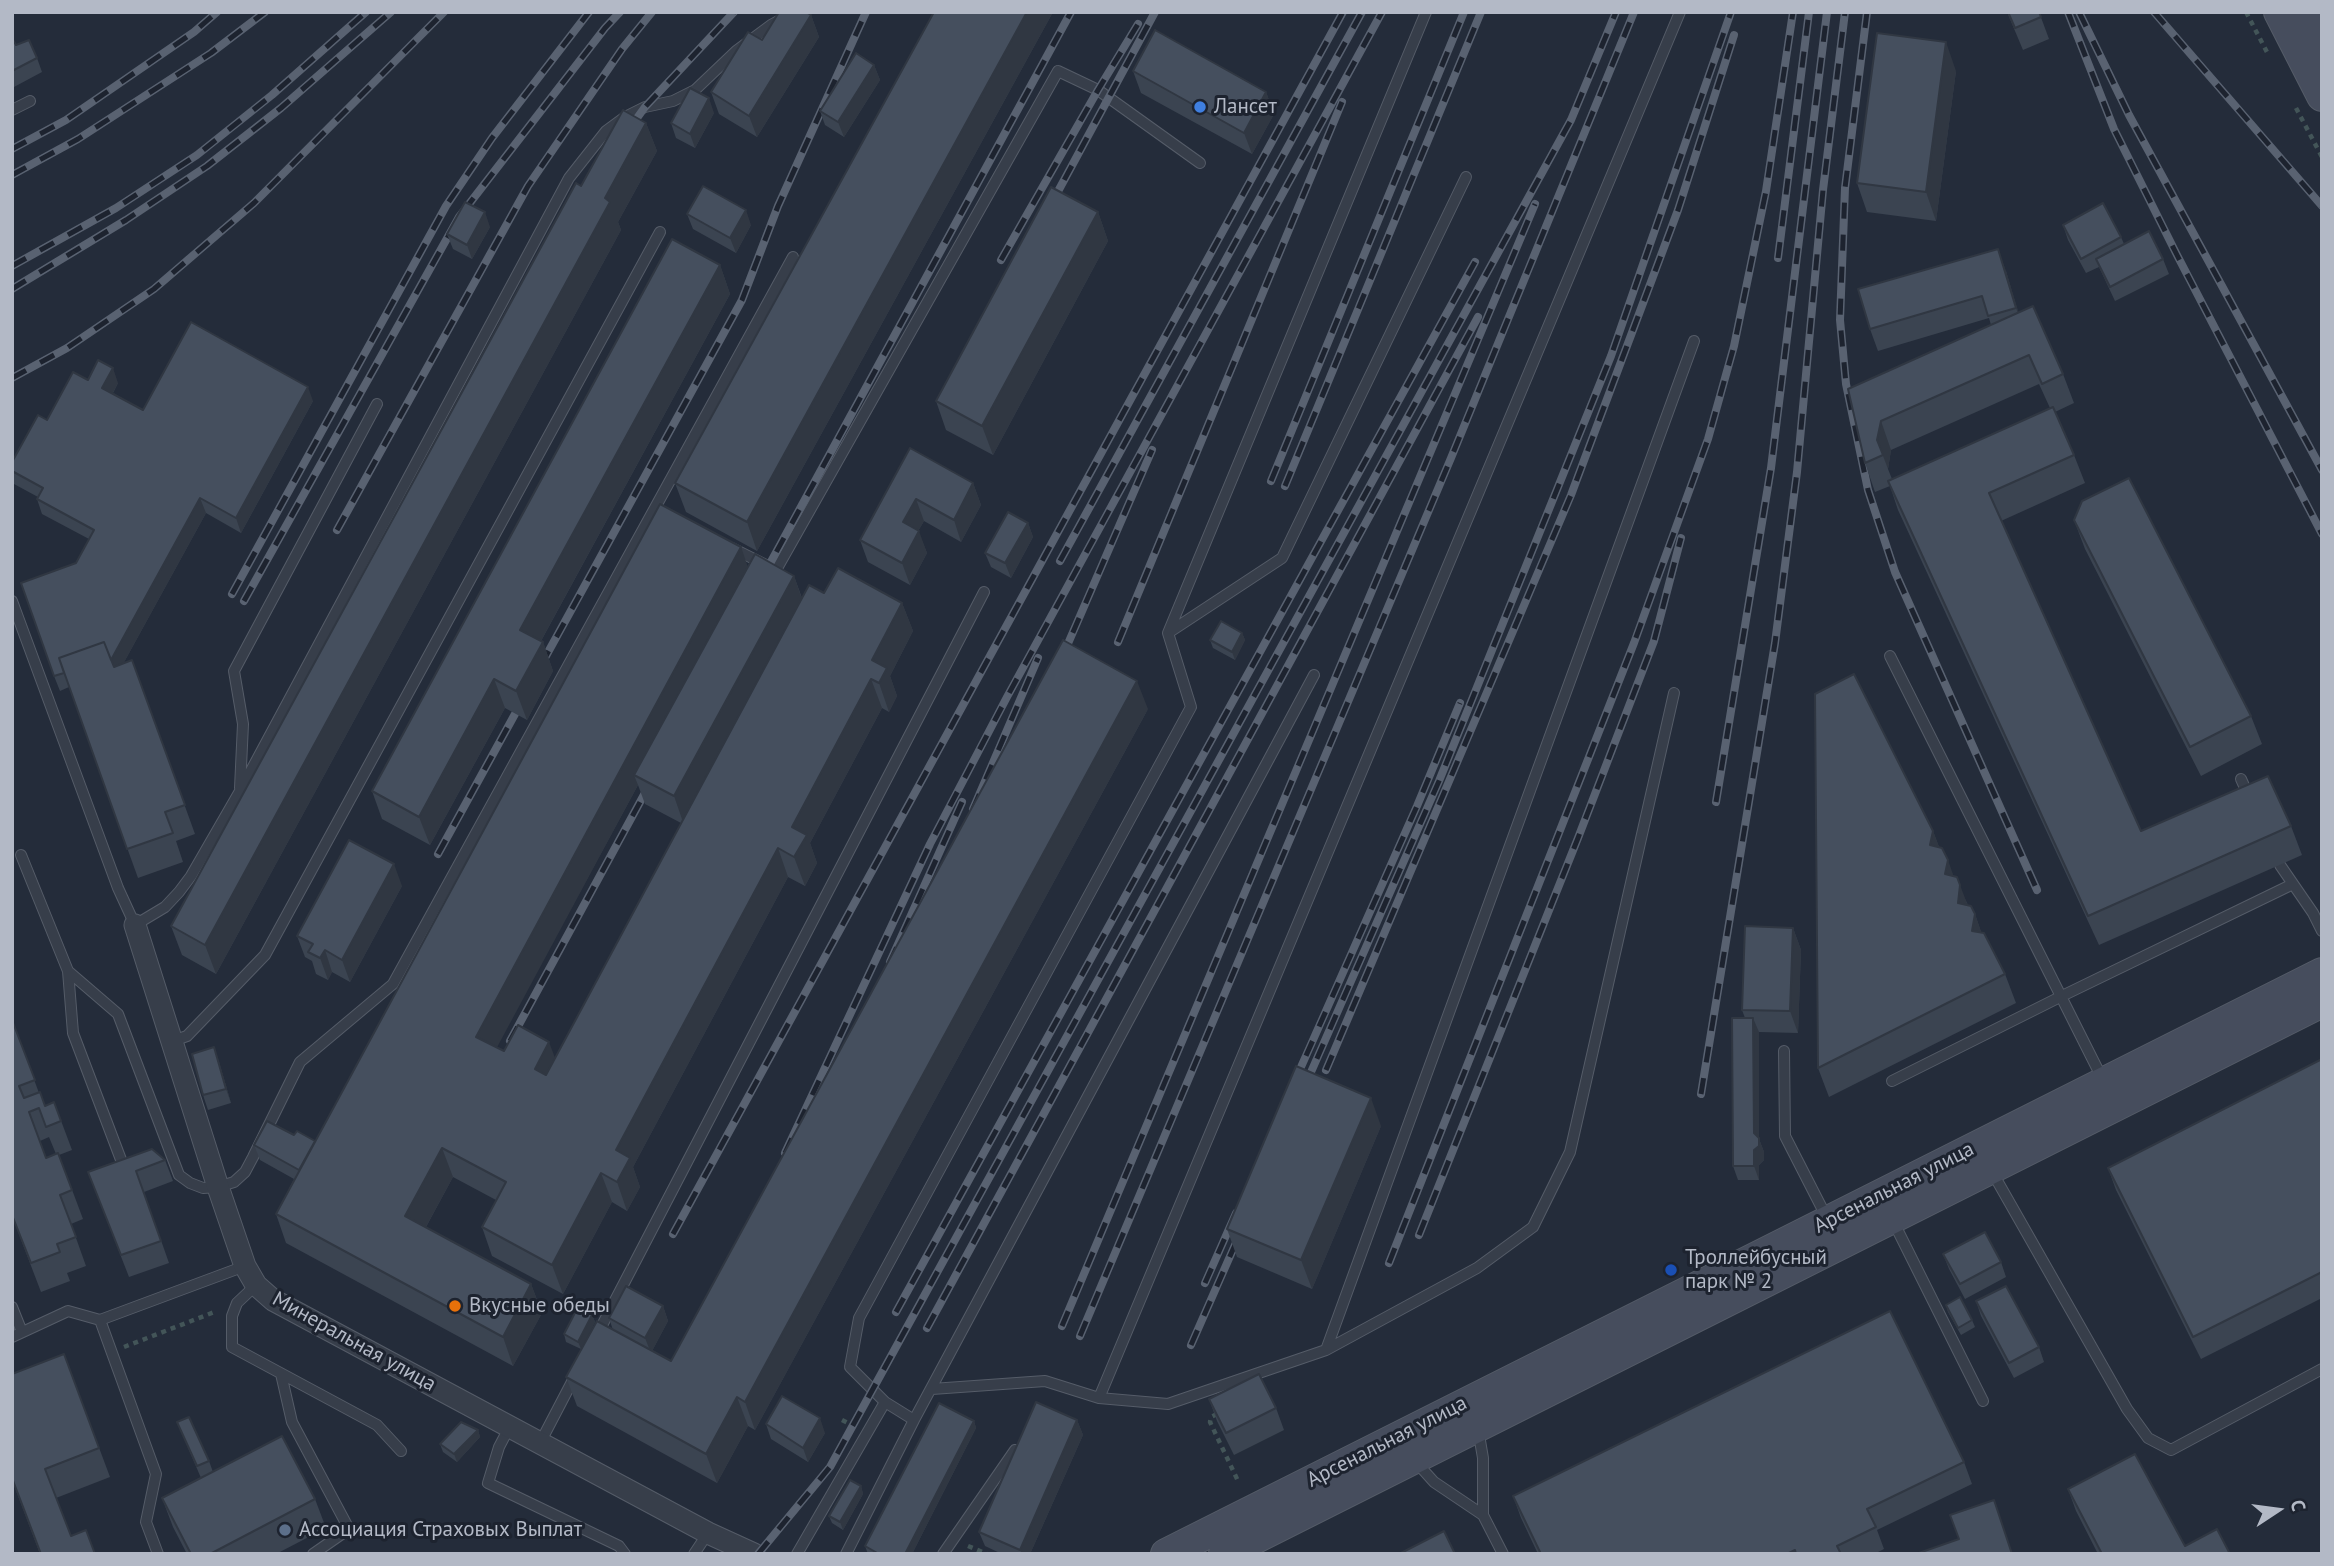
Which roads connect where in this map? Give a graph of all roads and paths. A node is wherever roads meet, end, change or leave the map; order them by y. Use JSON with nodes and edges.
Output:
{"nodes":[{"id":1,"x":795,"y":12,"type":"edge"},
{"id":2,"x":1426,"y":12,"type":"edge"},
{"id":3,"x":1680,"y":12,"type":"edge"},
{"id":4,"x":2278,"y":12,"type":"edge"},
{"id":5,"x":2305,"y":12,"type":"edge"},
{"id":6,"x":2322,"y":45,"type":"edge"},
{"id":7,"x":2322,"y":96,"type":"edge"},
{"id":8,"x":30,"y":101,"type":"dead end"},
{"id":9,"x":12,"y":110,"type":"edge"},
{"id":10,"x":1200,"y":163,"type":"dead end"},
{"id":11,"x":1466,"y":177,"type":"dead end"},
{"id":12,"x":660,"y":232,"type":"dead end"},
{"id":13,"x":793,"y":257,"type":"dead end"},
{"id":14,"x":1694,"y":341,"type":"dead end"},
{"id":15,"x":377,"y":404,"type":"dead end"},
{"id":16,"x":654,"y":509,"type":"junction"},
{"id":17,"x":666,"y":514,"type":"edge"},
{"id":18,"x":723,"y":543,"type":"edge"},
{"id":19,"x":984,"y":592,"type":"dead end"},
{"id":20,"x":12,"y":601,"type":"edge"},
{"id":21,"x":1168,"y":633,"type":"junction"},
{"id":22,"x":1890,"y":656,"type":"dead end"},
{"id":23,"x":1314,"y":675,"type":"dead end"},
{"id":24,"x":1674,"y":693,"type":"dead end"},
{"id":25,"x":2241,"y":779,"type":"dead end"},
{"id":26,"x":240,"y":791,"type":"junction"},
{"id":27,"x":2258,"y":814,"type":"edge"},
{"id":28,"x":21,"y":855,"type":"dead end"},
{"id":29,"x":2280,"y":865,"type":"dead end"},
{"id":30,"x":2293,"y":884,"type":"junction"},
{"id":31,"x":135,"y":925,"type":"junction"},
{"id":32,"x":2322,"y":931,"type":"edge"},
{"id":33,"x":68,"y":971,"type":"junction"},
{"id":34,"x":2322,"y":973,"type":"edge"},
{"id":35,"x":2062,"y":996,"type":"junction"},
{"id":36,"x":2322,"y":1002,"type":"edge"},
{"id":37,"x":173,"y":1041,"type":"junction"},
{"id":38,"x":1784,"y":1052,"type":"dead end"},
{"id":39,"x":1892,"y":1081,"type":"dead end"},
{"id":40,"x":2110,"y":1094,"type":"junction"},
{"id":41,"x":1984,"y":1157,"type":"junction"},
{"id":42,"x":143,"y":1159,"type":"edge"},
{"id":43,"x":162,"y":1161,"type":"edge"},
{"id":44,"x":179,"y":1175,"type":"junction"},
{"id":45,"x":218,"y":1187,"type":"junction"},
{"id":46,"x":1886,"y":1206,"type":"junction"},
{"id":47,"x":1828,"y":1221,"type":"junction"},
{"id":48,"x":250,"y":1276,"type":"junction"},
{"id":49,"x":237,"y":1303,"type":"junction"},
{"id":50,"x":12,"y":1307,"type":"edge"},
{"id":51,"x":100,"y":1320,"type":"junction"},
{"id":52,"x":17,"y":1335,"type":"edge"},
{"id":53,"x":594,"y":1341,"type":"edge"},
{"id":54,"x":1326,"y":1350,"type":"junction"},
{"id":55,"x":112,"y":1352,"type":"junction"},
{"id":56,"x":582,"y":1364,"type":"edge"},
{"id":57,"x":2322,"y":1369,"type":"edge"},
{"id":58,"x":281,"y":1374,"type":"junction"},
{"id":59,"x":932,"y":1389,"type":"junction"},
{"id":60,"x":1099,"y":1398,"type":"junction"},
{"id":61,"x":1983,"y":1401,"type":"dead end"},
{"id":62,"x":885,"y":1402,"type":"junction"},
{"id":63,"x":1220,"y":1413,"type":"edge"},
{"id":64,"x":1472,"y":1414,"type":"junction"},
{"id":65,"x":914,"y":1420,"type":"junction"},
{"id":66,"x":510,"y":1426,"type":"junction"},
{"id":67,"x":540,"y":1443,"type":"junction"},
{"id":68,"x":1407,"y":1447,"type":"junction"},
{"id":69,"x":1015,"y":1450,"type":"edge"},
{"id":70,"x":401,"y":1451,"type":"dead end"},
{"id":71,"x":1238,"y":1481,"type":"dead end"},
{"id":72,"x":1483,"y":1515,"type":"junction"},
{"id":73,"x":708,"y":1533,"type":"junction"},
{"id":74,"x":158,"y":1554,"type":"edge"},
{"id":75,"x":313,"y":1554,"type":"edge"},
{"id":76,"x":625,"y":1554,"type":"edge"},
{"id":77,"x":694,"y":1554,"type":"edge"},
{"id":78,"x":754,"y":1554,"type":"edge"},
{"id":79,"x":797,"y":1554,"type":"edge"},
{"id":80,"x":846,"y":1554,"type":"edge"},
{"id":81,"x":943,"y":1554,"type":"edge"},
{"id":82,"x":1166,"y":1554,"type":"edge"},
{"id":83,"x":1224,"y":1554,"type":"edge"},
{"id":84,"x":1503,"y":1554,"type":"edge"}],
"edges":[{"from":1,"to":26,"type":"lane"},
{"from":2,"to":21,"type":"lane"},
{"from":3,"to":60,"type":"lane"},
{"from":4,"to":7,"type":"street"},
{"from":5,"to":6,"type":"street"},
{"from":8,"to":9,"type":"lane"},
{"from":10,"to":18,"type":"lane"},
{"from":11,"to":21,"type":"lane"},
{"from":12,"to":37,"type":"lane"},
{"from":13,"to":16,"type":"lane"},
{"from":14,"to":54,"type":"lane"},
{"from":15,"to":26,"type":"lane"},
{"from":16,"to":17,"type":"lane"},
{"from":16,"to":45,"type":"lane"},
{"from":19,"to":53,"type":"lane"},
{"from":20,"to":31,"type":"lane"},
{"from":21,"to":62,"type":"lane"},
{"from":22,"to":35,"type":"lane"},
{"from":23,"to":59,"type":"lane"},
{"from":24,"to":54,"type":"lane"},
{"from":25,"to":27,"type":"lane"},
{"from":26,"to":31,"type":"lane"},
{"from":28,"to":33,"type":"lane"},
{"from":29,"to":30,"type":"lane"},
{"from":30,"to":32,"type":"lane"},
{"from":30,"to":35,"type":"lane"},
{"from":31,"to":37,"type":"street"},
{"from":33,"to":42,"type":"lane"},
{"from":33,"to":44,"type":"lane"},
{"from":34,"to":40,"type":"street","name":"Арсенальная улица"},
{"from":35,"to":39,"type":"lane"},
{"from":35,"to":40,"type":"lane"},
{"from":36,"to":40,"type":"street","name":"Арсенальная улица"},
{"from":37,"to":45,"type":"street"},
{"from":38,"to":47,"type":"lane"},
{"from":40,"to":41,"type":"street","name":"Арсенальная улица"},
{"from":41,"to":46,"type":"street","name":"Арсенальная улица"},
{"from":41,"to":57,"type":"lane"},
{"from":43,"to":44,"type":"lane"},
{"from":44,"to":45,"type":"lane"},
{"from":45,"to":48,"type":"street"},
{"from":46,"to":47,"type":"street","name":"Арсенальная улица"},
{"from":46,"to":61,"type":"lane"},
{"from":46,"to":64,"type":"street","name":"Арсенальная улица"},
{"from":47,"to":64,"type":"street","name":"Арсенальная улица"},
{"from":48,"to":49,"type":"lane"},
{"from":48,"to":51,"type":"lane"},
{"from":48,"to":66,"type":"street","name":"Минеральная улица"},
{"from":49,"to":55,"type":"path"},
{"from":49,"to":58,"type":"lane"},
{"from":50,"to":52,"type":"lane"},
{"from":51,"to":52,"type":"lane"},
{"from":51,"to":55,"type":"lane"},
{"from":54,"to":60,"type":"lane"},
{"from":55,"to":74,"type":"lane"},
{"from":56,"to":67,"type":"lane"},
{"from":58,"to":70,"type":"lane"},
{"from":58,"to":75,"type":"lane"},
{"from":59,"to":60,"type":"lane"},
{"from":59,"to":65,"type":"lane"},
{"from":62,"to":65,"type":"lane"},
{"from":62,"to":79,"type":"lane"},
{"from":63,"to":71,"type":"path"},
{"from":64,"to":68,"type":"street","name":"Арсенальная улица"},
{"from":64,"to":72,"type":"lane"},
{"from":65,"to":80,"type":"lane"},
{"from":66,"to":67,"type":"street","name":"Минеральная улица"},
{"from":66,"to":76,"type":"lane"},
{"from":67,"to":73,"type":"street","name":"Минеральная улица"},
{"from":68,"to":72,"type":"lane"},
{"from":68,"to":82,"type":"street","name":"Арсенальная улица"},
{"from":68,"to":83,"type":"street","name":"Арсенальная улица"},
{"from":69,"to":81,"type":"lane"},
{"from":72,"to":84,"type":"lane"},
{"from":73,"to":77,"type":"lane"},
{"from":73,"to":78,"type":"street","name":"Минеральная улица"}]}
